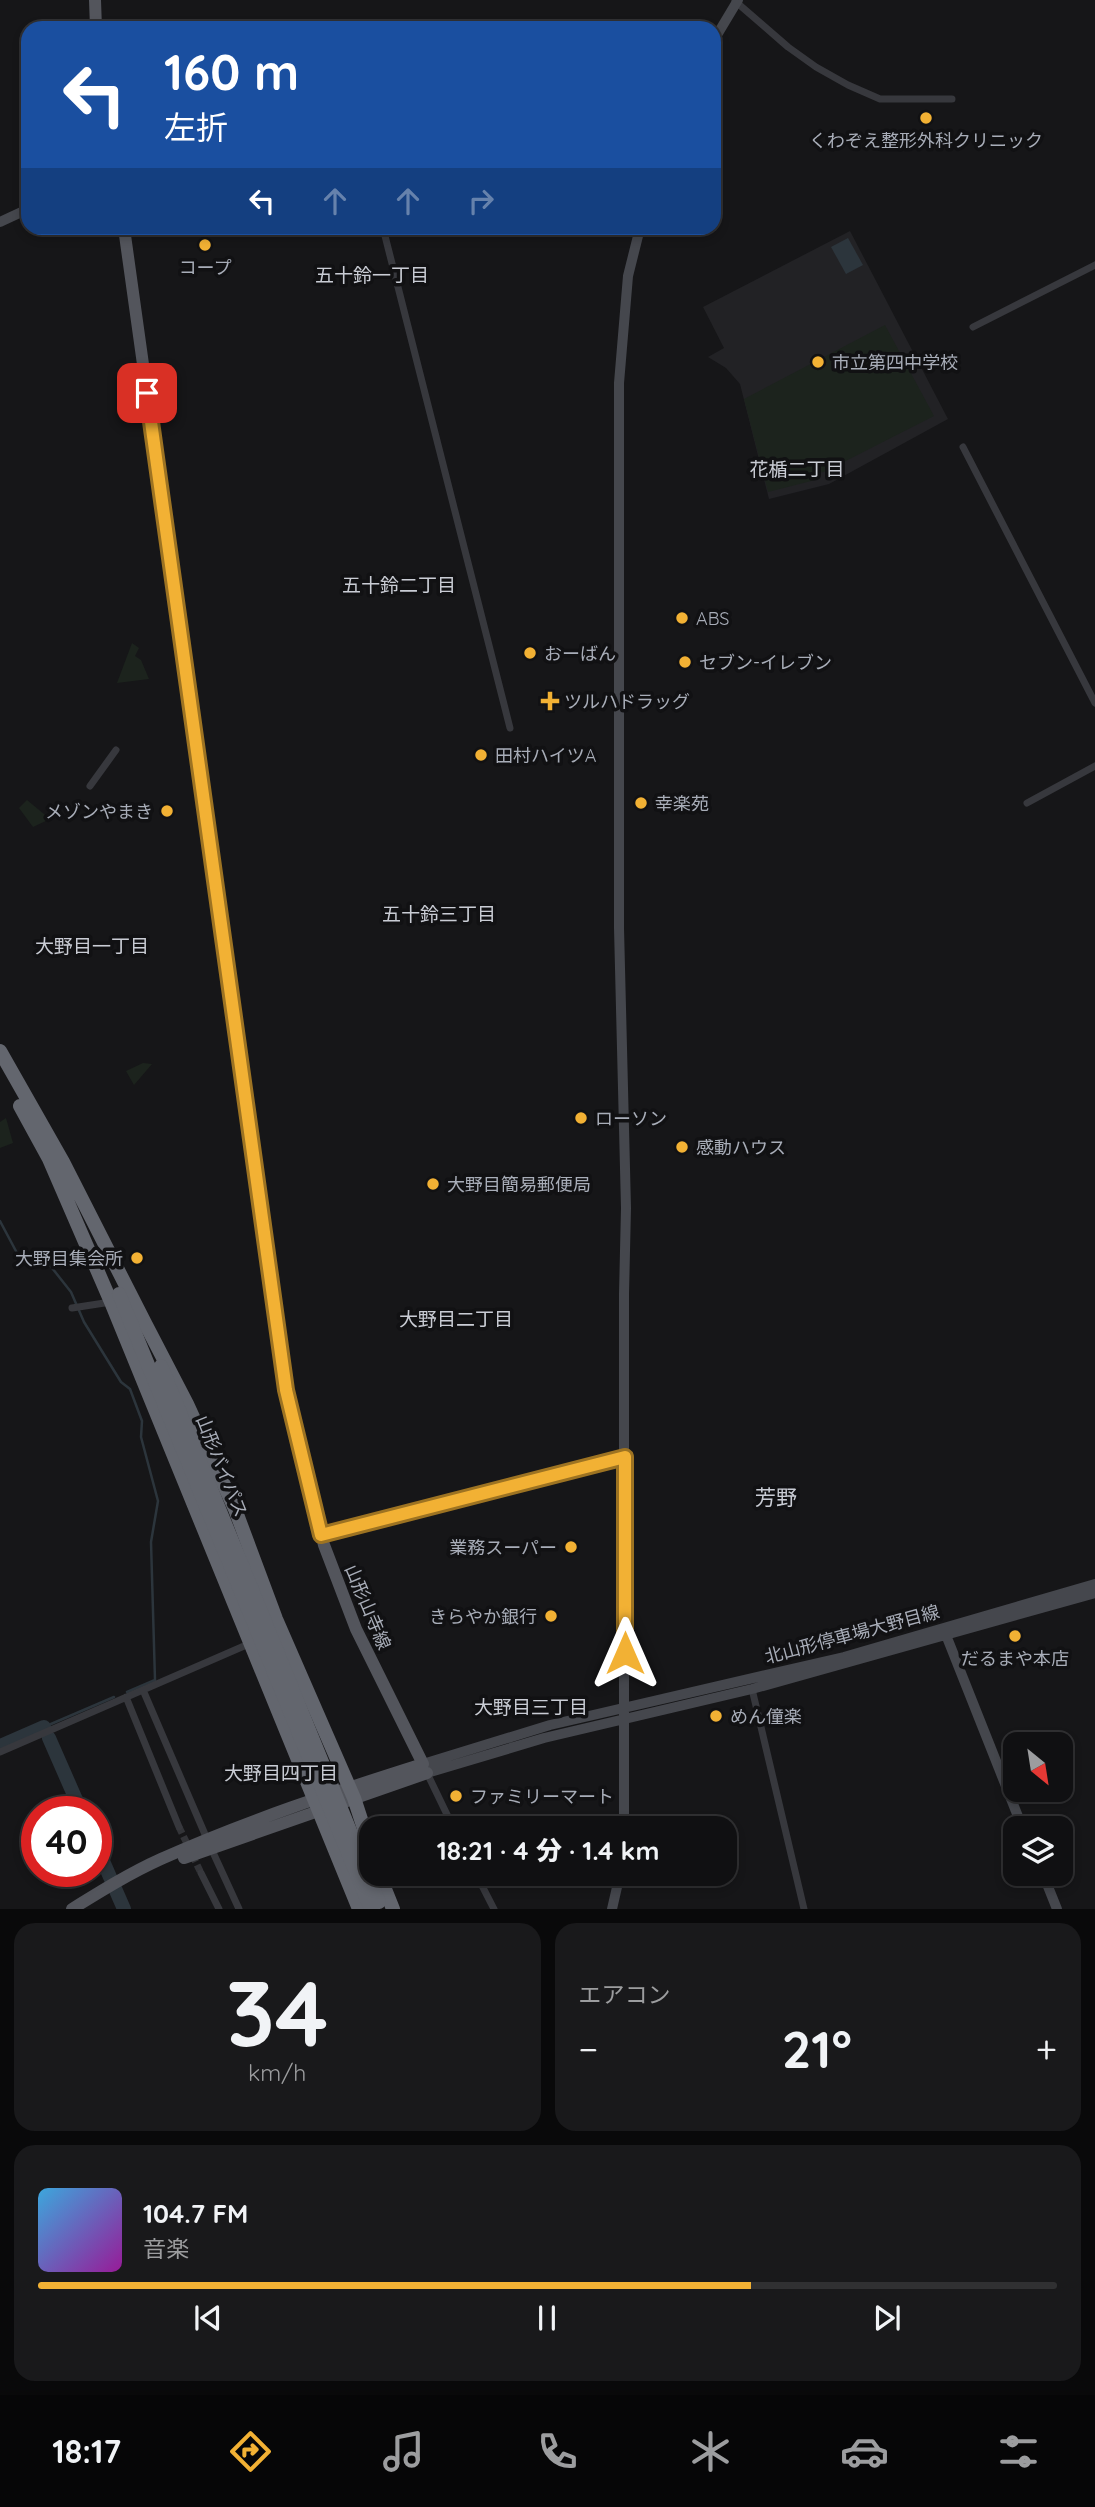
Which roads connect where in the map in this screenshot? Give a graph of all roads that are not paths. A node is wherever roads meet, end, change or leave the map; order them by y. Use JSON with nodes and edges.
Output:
{"nodes":[{"id":1,"x":95,"y":0,"type":"edge"},
{"id":2,"x":736,"y":1,"type":"edge"},
{"id":3,"x":96,"y":21,"type":"edge"},
{"id":4,"x":721,"y":28,"type":"edge"},
{"id":5,"x":952,"y":99,"type":"dead end"},
{"id":6,"x":21,"y":212,"type":"edge"},
{"id":7,"x":0,"y":222,"type":"edge"},
{"id":8,"x":125,"y":235,"type":"edge"},
{"id":9,"x":385,"y":235,"type":"edge"},
{"id":10,"x":638,"y":235,"type":"edge"},
{"id":11,"x":1095,"y":265,"type":"edge"},
{"id":12,"x":973,"y":327,"type":"dead end"},
{"id":13,"x":963,"y":447,"type":"dead end"},
{"id":14,"x":1095,"y":703,"type":"edge"},
{"id":15,"x":510,"y":728,"type":"dead end"},
{"id":16,"x":116,"y":750,"type":"dead end"},
{"id":17,"x":1095,"y":766,"type":"edge"},
{"id":18,"x":90,"y":786,"type":"dead end"},
{"id":19,"x":1027,"y":803,"type":"dead end"},
{"id":20,"x":0,"y":1051,"type":"edge"},
{"id":21,"x":0,"y":1069,"type":"edge"},
{"id":22,"x":115,"y":1298,"type":"junction"},
{"id":23,"x":72,"y":1308,"type":"dead end"},
{"id":24,"x":146,"y":1325,"type":"junction"},
{"id":25,"x":625,"y":1457,"type":"junction"},
{"id":26,"x":321,"y":1535,"type":"junction"},
{"id":27,"x":1095,"y":1584,"type":"edge"},
{"id":28,"x":1095,"y":1593,"type":"edge"},
{"id":29,"x":946,"y":1635,"type":"junction"},
{"id":30,"x":251,"y":1643,"type":"junction"},
{"id":31,"x":751,"y":1689,"type":"junction"},
{"id":32,"x":143,"y":1690,"type":"junction"},
{"id":33,"x":126,"y":1697,"type":"junction"},
{"id":34,"x":625,"y":1713,"type":"junction"},
{"id":35,"x":0,"y":1752,"type":"edge"},
{"id":36,"x":425,"y":1768,"type":"junction"},
{"id":37,"x":351,"y":1793,"type":"junction"},
{"id":38,"x":316,"y":1805,"type":"junction"},
{"id":39,"x":359,"y":1816,"type":"edge"},
{"id":40,"x":448,"y":1816,"type":"edge"},
{"id":41,"x":624,"y":1816,"type":"edge"},
{"id":42,"x":1018,"y":1816,"type":"edge"},
{"id":43,"x":179,"y":1827,"type":"tunnel mouth"},
{"id":44,"x":209,"y":1843,"type":"junction"},
{"id":45,"x":201,"y":1874,"type":"tunnel mouth"},
{"id":46,"x":384,"y":1886,"type":"edge"},
{"id":47,"x":482,"y":1886,"type":"edge"},
{"id":48,"x":618,"y":1886,"type":"edge"},
{"id":49,"x":1048,"y":1886,"type":"edge"},
{"id":50,"x":72,"y":1909,"type":"edge"},
{"id":51,"x":219,"y":1909,"type":"edge"},
{"id":52,"x":239,"y":1909,"type":"edge"},
{"id":53,"x":359,"y":1909,"type":"edge"},
{"id":54,"x":370,"y":1909,"type":"edge"},
{"id":55,"x":382,"y":1909,"type":"edge"},
{"id":56,"x":393,"y":1909,"type":"edge"},
{"id":57,"x":494,"y":1909,"type":"edge"},
{"id":58,"x":612,"y":1909,"type":"edge"},
{"id":59,"x":804,"y":1909,"type":"edge"},
{"id":60,"x":1057,"y":1909,"type":"edge"}],
"edges":[{"from":1,"to":3,"type":"main road"},
{"from":2,"to":4,"type":"street"},
{"from":2,"to":5,"type":"street"},
{"from":6,"to":7,"type":"street"},
{"from":8,"to":26,"type":"main road","name":"山形山寺線"},
{"from":9,"to":15,"type":"street"},
{"from":10,"to":25,"type":"street"},
{"from":11,"to":12,"type":"street"},
{"from":13,"to":14,"type":"street"},
{"from":16,"to":18,"type":"street"},
{"from":17,"to":19,"type":"street"},
{"from":20,"to":24,"type":"highway","name":"山形バイパス"},
{"from":21,"to":22,"type":"highway","name":"山形バイパス"},
{"from":22,"to":23,"type":"street"},
{"from":22,"to":30,"type":"highway"},
{"from":22,"to":54,"type":"highway","name":"山形バイパス","bridge":true},
{"from":24,"to":37,"type":"highway"},
{"from":24,"to":55,"type":"highway","name":"山形バイパス","bridge":true},
{"from":25,"to":26,"type":"street"},
{"from":25,"to":34,"type":"street"},
{"from":26,"to":36,"type":"main road","name":"山形山寺線"},
{"from":27,"to":34,"type":"street","name":"北山形停車場大野目線"},
{"from":28,"to":29,"type":"street","name":"北山形停車場大野目線"},
{"from":29,"to":31,"type":"street","name":"北山形停車場大野目線"},
{"from":29,"to":42,"type":"street"},
{"from":30,"to":32,"type":"street"},
{"from":30,"to":38,"type":"highway"},
{"from":31,"to":34,"type":"street","name":"北山形停車場大野目線"},
{"from":31,"to":59,"type":"street"},
{"from":32,"to":33,"type":"street"},
{"from":32,"to":44,"type":"street"},
{"from":33,"to":35,"type":"street"},
{"from":33,"to":43,"type":"street"},
{"from":34,"to":36,"type":"street"},
{"from":34,"to":41,"type":"street"},
{"from":36,"to":37,"type":"main road"},
{"from":36,"to":40,"type":"street"},
{"from":37,"to":38,"type":"main road"},
{"from":37,"to":39,"type":"highway"},
{"from":38,"to":44,"type":"main road"},
{"from":38,"to":53,"type":"highway"},
{"from":44,"to":50,"type":"main road"},
{"from":44,"to":52,"type":"street"},
{"from":45,"to":51,"type":"street"},
{"from":46,"to":56,"type":"highway"},
{"from":47,"to":57,"type":"street"},
{"from":48,"to":58,"type":"street"},
{"from":49,"to":60,"type":"street"}]}
